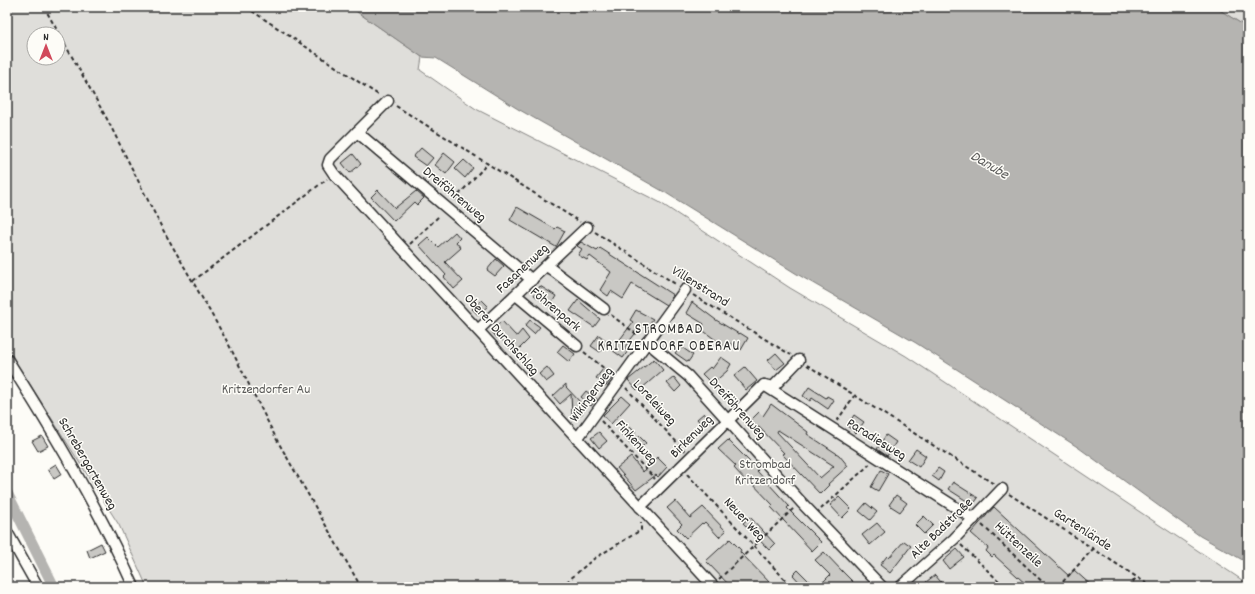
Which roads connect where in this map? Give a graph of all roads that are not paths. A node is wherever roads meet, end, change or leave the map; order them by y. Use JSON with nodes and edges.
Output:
{"nodes":[{"id":1,"x":388,"y":101,"type":"road end"},
{"id":2,"x":357,"y":132,"type":"junction"},
{"id":3,"x":588,"y":227,"type":"road end"},
{"id":4,"x":547,"y":266,"type":"junction"},
{"id":5,"x":532,"y":280,"type":"junction"},
{"id":6,"x":685,"y":290,"type":"road end"},
{"id":7,"x":516,"y":295,"type":"junction"},
{"id":8,"x":604,"y":310,"type":"road end"},
{"id":9,"x":478,"y":330,"type":"junction"},
{"id":10,"x":647,"y":342,"type":"junction"},
{"id":11,"x":577,"y":346,"type":"road end"},
{"id":12,"x":7,"y":359,"type":"edge"},
{"id":13,"x":799,"y":360,"type":"road end"},
{"id":14,"x":764,"y":385,"type":"junction"},
{"id":15,"x":728,"y":420,"type":"junction"},
{"id":16,"x":577,"y":439,"type":"junction"},
{"id":17,"x":1002,"y":490,"type":"road end"},
{"id":18,"x":640,"y":507,"type":"junction"},
{"id":19,"x":974,"y":519,"type":"junction"},
{"id":20,"x":7,"y":532,"type":"edge"},
{"id":21,"x":713,"y":586,"type":"edge"},
{"id":22,"x":38,"y":587,"type":"edge"},
{"id":23,"x":134,"y":587,"type":"edge"},
{"id":24,"x":882,"y":587,"type":"edge"},
{"id":25,"x":900,"y":587,"type":"edge"}],
"edges":[{"from":1,"to":2,"type":"street"},
{"from":2,"to":5,"type":"street","name":"Dreiföhrenweg"},
{"from":2,"to":9,"type":"street","name":"Oberer Durchschlag"},
{"from":3,"to":4,"type":"street","name":"Fasanenweg"},
{"from":4,"to":5,"type":"street","name":"Fasanenweg"},
{"from":4,"to":8,"type":"street"},
{"from":5,"to":7,"type":"street","name":"Fasanenweg"},
{"from":6,"to":10,"type":"street","name":"Wikingerweg"},
{"from":7,"to":9,"type":"street","name":"Fasanenweg"},
{"from":7,"to":11,"type":"street","name":"Föhrenpark"},
{"from":9,"to":16,"type":"street","name":"Oberer Durchschlag"},
{"from":10,"to":15,"type":"street","name":"Dreiföhrenweg"},
{"from":10,"to":16,"type":"street","name":"Wikingerweg"},
{"from":12,"to":23,"type":"street","name":"Schrebergartenweg"},
{"from":13,"to":14,"type":"street","name":"Birkenweg"},
{"from":14,"to":15,"type":"street","name":"Birkenweg"},
{"from":14,"to":19,"type":"street","name":"Paradiesweg"},
{"from":15,"to":18,"type":"street","name":"Birkenweg"},
{"from":15,"to":24,"type":"street","name":"Dreiföhrenweg"},
{"from":16,"to":18,"type":"street","name":"Oberer Durchschlag"},
{"from":17,"to":19,"type":"street","name":"Alte Badstraße"},
{"from":18,"to":21,"type":"street","name":"Oberer Durchschlag"},
{"from":19,"to":25,"type":"street","name":"Alte Badstraße"},
{"from":20,"to":22,"type":"street"}]}
